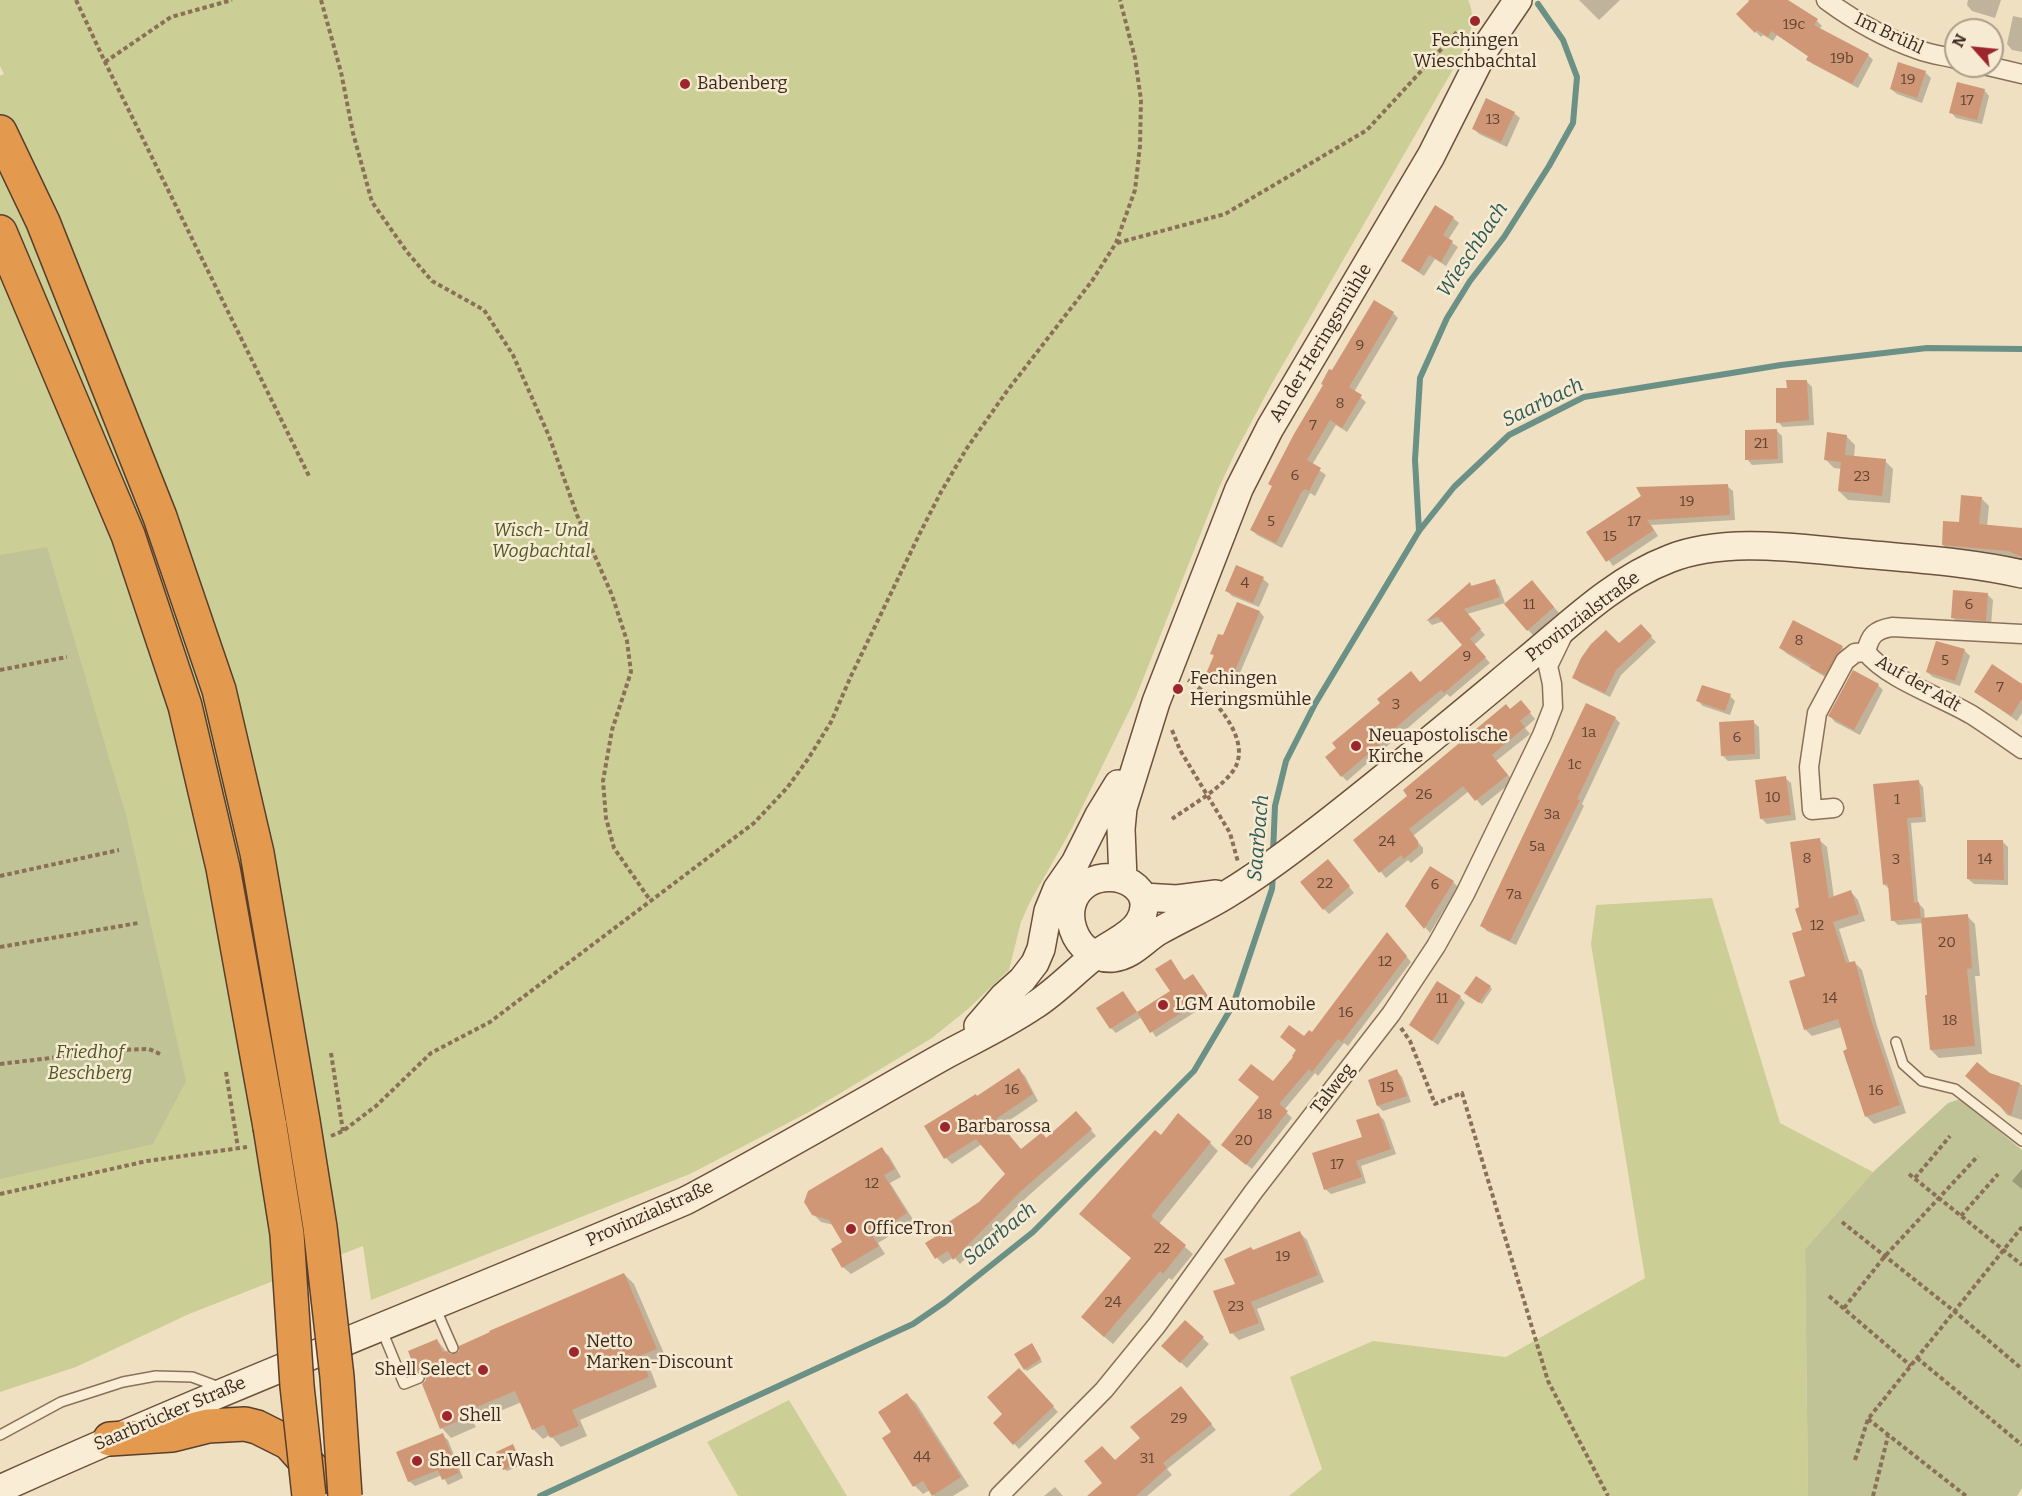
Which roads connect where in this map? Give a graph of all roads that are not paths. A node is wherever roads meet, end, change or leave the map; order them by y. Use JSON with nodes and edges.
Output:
{"nodes":[{"id":1,"x":1518,"y":0,"type":"edge"},
{"id":2,"x":1826,"y":0,"type":"edge"},
{"id":3,"x":1944,"y":56,"type":"edge"},
{"id":4,"x":2004,"y":70,"type":"edge"},
{"id":5,"x":2022,"y":74,"type":"edge"},
{"id":6,"x":0,"y":132,"type":"edge"},
{"id":7,"x":0,"y":232,"type":"edge"},
{"id":8,"x":2022,"y":574,"type":"edge"},
{"id":9,"x":1566,"y":627,"type":"junction"},
{"id":10,"x":2022,"y":634,"type":"edge"},
{"id":11,"x":1866,"y":652,"type":"junction"},
{"id":12,"x":1156,"y":702,"type":"junction"},
{"id":13,"x":2022,"y":749,"type":"edge"},
{"id":14,"x":1118,"y":784,"type":"junction"},
{"id":15,"x":1834,"y":808,"type":"dead end"},
{"id":16,"x":1236,"y":878,"type":"junction"},
{"id":17,"x":1123,"y":879,"type":"junction"},
{"id":18,"x":1094,"y":880,"type":"junction"},
{"id":19,"x":1143,"y":897,"type":"junction"},
{"id":20,"x":1074,"y":934,"type":"junction"},
{"id":21,"x":1095,"y":955,"type":"junction"},
{"id":22,"x":978,"y":1026,"type":"junction"},
{"id":23,"x":1896,"y":1042,"type":"dead end"},
{"id":24,"x":944,"y":1056,"type":"junction"},
{"id":25,"x":2022,"y":1141,"type":"edge"},
{"id":26,"x":434,"y":1305,"type":"junction"},
{"id":27,"x":381,"y":1327,"type":"junction"},
{"id":28,"x":453,"y":1348,"type":"dead end"},
{"id":29,"x":320,"y":1352,"type":"junction"},
{"id":30,"x":419,"y":1378,"type":"dead end"},
{"id":31,"x":227,"y":1390,"type":"junction"},
{"id":32,"x":0,"y":1435,"type":"edge"},
{"id":33,"x":110,"y":1439,"type":"junction"},
{"id":34,"x":322,"y":1484,"type":"edge"},
{"id":35,"x":0,"y":1489,"type":"edge"},
{"id":36,"x":345,"y":1496,"type":"edge"},
{"id":37,"x":999,"y":1496,"type":"edge"}],
"edges":[{"from":1,"to":12,"type":"main road","name":"An der Heringsmühle"},
{"from":2,"to":3,"type":"street","name":"Im Brühl"},
{"from":4,"to":5,"type":"street"},
{"from":6,"to":36,"type":"highway","bridge":true},
{"from":7,"to":34,"type":"highway","bridge":true},
{"from":8,"to":9,"type":"main road","name":"Provinzialstraße"},
{"from":9,"to":16,"type":"main road","name":"Provinzialstraße"},
{"from":9,"to":37,"type":"street","name":"Talweg"},
{"from":10,"to":11,"type":"street","name":"Auf der Adt"},
{"from":11,"to":13,"type":"street","name":"Auf der Adt"},
{"from":11,"to":15,"type":"street"},
{"from":12,"to":14,"type":"main road","name":"An der Heringsmühle"},
{"from":12,"to":17,"type":"main road","name":"An der Heringsmühle"},
{"from":14,"to":18,"type":"main road","name":"An der Heringsmühle"},
{"from":14,"to":22,"type":"main road","name":"An der Heringsmühle"},
{"from":16,"to":19,"type":"main road"},
{"from":16,"to":21,"type":"main road"},
{"from":17,"to":18,"type":"main road"},
{"from":17,"to":19,"type":"main road"},
{"from":18,"to":20,"type":"main road"},
{"from":19,"to":21,"type":"main road"},
{"from":20,"to":21,"type":"main road"},
{"from":20,"to":22,"type":"main road","name":"Provinzialstraße"},
{"from":21,"to":24,"type":"main road","name":"Provinzialstraße"},
{"from":22,"to":24,"type":"main road","name":"Provinzialstraße"},
{"from":23,"to":25,"type":"lane"},
{"from":24,"to":26,"type":"main road","name":"Provinzialstraße"},
{"from":26,"to":27,"type":"main road","name":"Provinzialstraße"},
{"from":26,"to":28,"type":"lane"},
{"from":27,"to":29,"type":"main road","name":"Provinzialstraße"},
{"from":27,"to":30,"type":"lane"},
{"from":29,"to":31,"type":"main road","name":"Saarbrücker Straße"},
{"from":29,"to":34,"type":"highway"},
{"from":29,"to":34,"type":"highway"},
{"from":31,"to":32,"type":"lane"},
{"from":31,"to":33,"type":"main road","name":"Saarbrücker Straße"},
{"from":33,"to":34,"type":"highway"},
{"from":33,"to":35,"type":"main road","name":"Saarbrücker Straße"}]}
